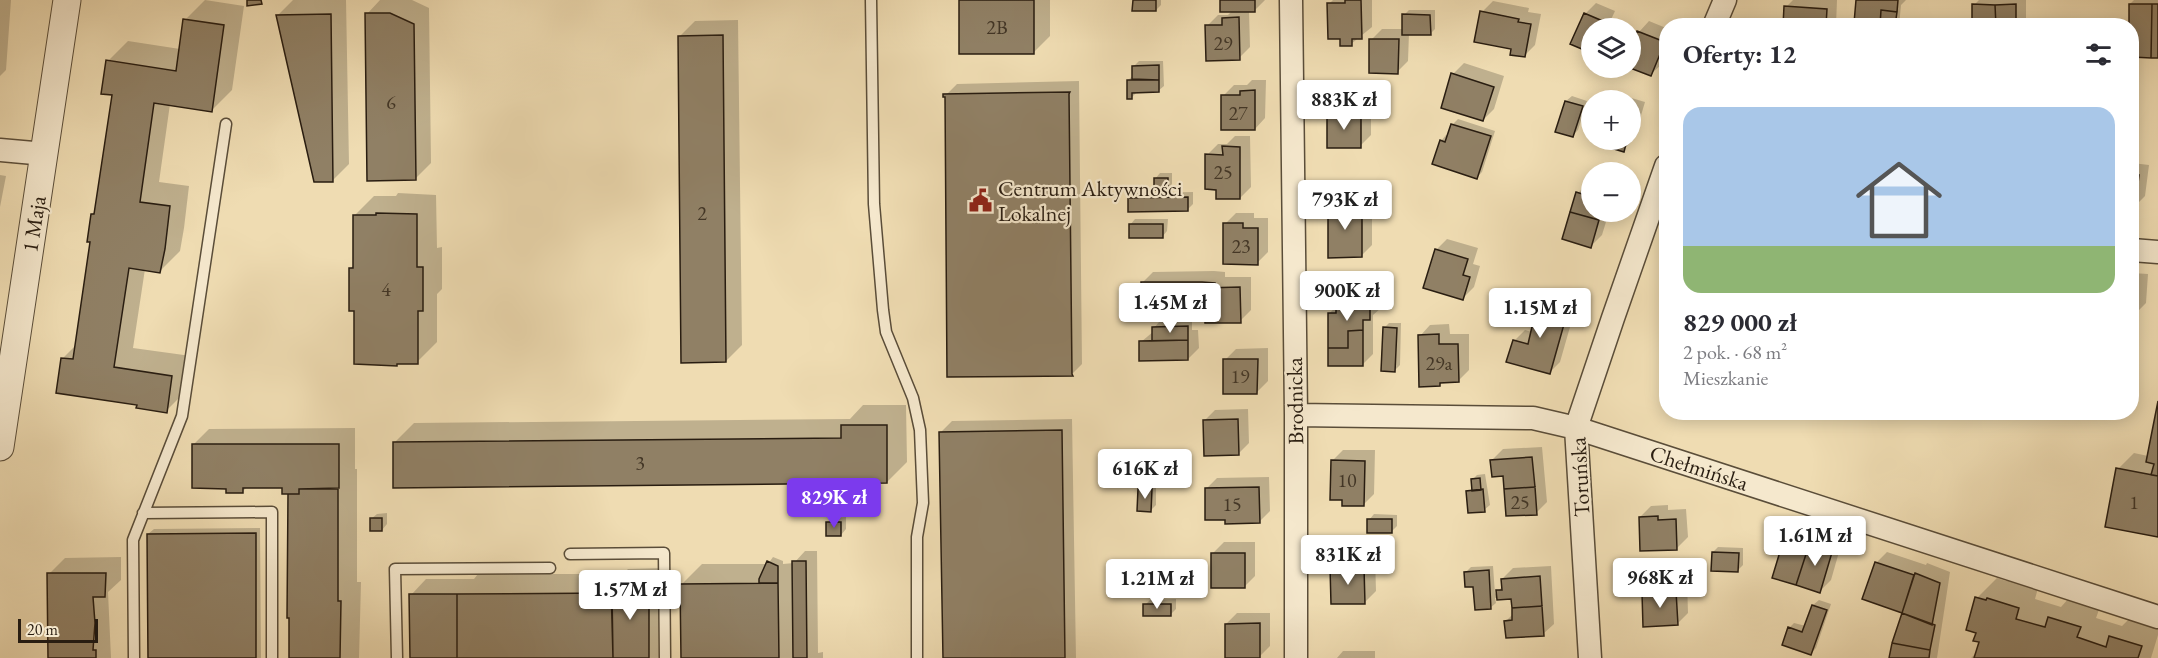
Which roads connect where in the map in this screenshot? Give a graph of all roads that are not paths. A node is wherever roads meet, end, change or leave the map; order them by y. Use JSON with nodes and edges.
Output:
{"nodes":[{"id":1,"x":68,"y":0,"type":"edge"},
{"id":2,"x":871,"y":0,"type":"edge"},
{"id":3,"x":1291,"y":0,"type":"edge"},
{"id":4,"x":1725,"y":0,"type":"edge"},
{"id":5,"x":1717,"y":18,"type":"edge"},
{"id":6,"x":226,"y":124,"type":"dead end"},
{"id":7,"x":0,"y":150,"type":"edge"},
{"id":8,"x":45,"y":154,"type":"junction"},
{"id":9,"x":1659,"y":212,"type":"edge"},
{"id":10,"x":2139,"y":251,"type":"edge"},
{"id":11,"x":2158,"y":252,"type":"edge"},
{"id":12,"x":1296,"y":415,"type":"junction"},
{"id":13,"x":1576,"y":428,"type":"junction"},
{"id":14,"x":0,"y":447,"type":"edge"},
{"id":15,"x":143,"y":513,"type":"junction"},
{"id":16,"x":570,"y":554,"type":"dead end"},
{"id":17,"x":550,"y":568,"type":"dead end"},
{"id":18,"x":2158,"y":616,"type":"edge"},
{"id":19,"x":134,"y":658,"type":"edge"},
{"id":20,"x":272,"y":658,"type":"edge"},
{"id":21,"x":398,"y":658,"type":"edge"},
{"id":22,"x":665,"y":658,"type":"edge"},
{"id":23,"x":917,"y":658,"type":"edge"},
{"id":24,"x":1296,"y":658,"type":"edge"},
{"id":25,"x":1590,"y":658,"type":"edge"}],
"edges":[{"from":1,"to":8,"type":"street","name":"1 Maja"},
{"from":2,"to":23,"type":"lane"},
{"from":3,"to":12,"type":"street","name":"Brodnicka"},
{"from":4,"to":5,"type":"street"},
{"from":6,"to":15,"type":"lane"},
{"from":7,"to":8,"type":"street"},
{"from":8,"to":14,"type":"street","name":"1 Maja"},
{"from":9,"to":13,"type":"street","name":"Toruńska"},
{"from":10,"to":11,"type":"street"},
{"from":12,"to":13,"type":"street","name":"Chełmińska"},
{"from":12,"to":24,"type":"street","name":"Brodnicka"},
{"from":13,"to":18,"type":"street","name":"Chełmińska"},
{"from":13,"to":25,"type":"street","name":"Toruńska"},
{"from":15,"to":19,"type":"lane"},
{"from":15,"to":20,"type":"lane"},
{"from":16,"to":22,"type":"lane"},
{"from":17,"to":21,"type":"lane"}]}
